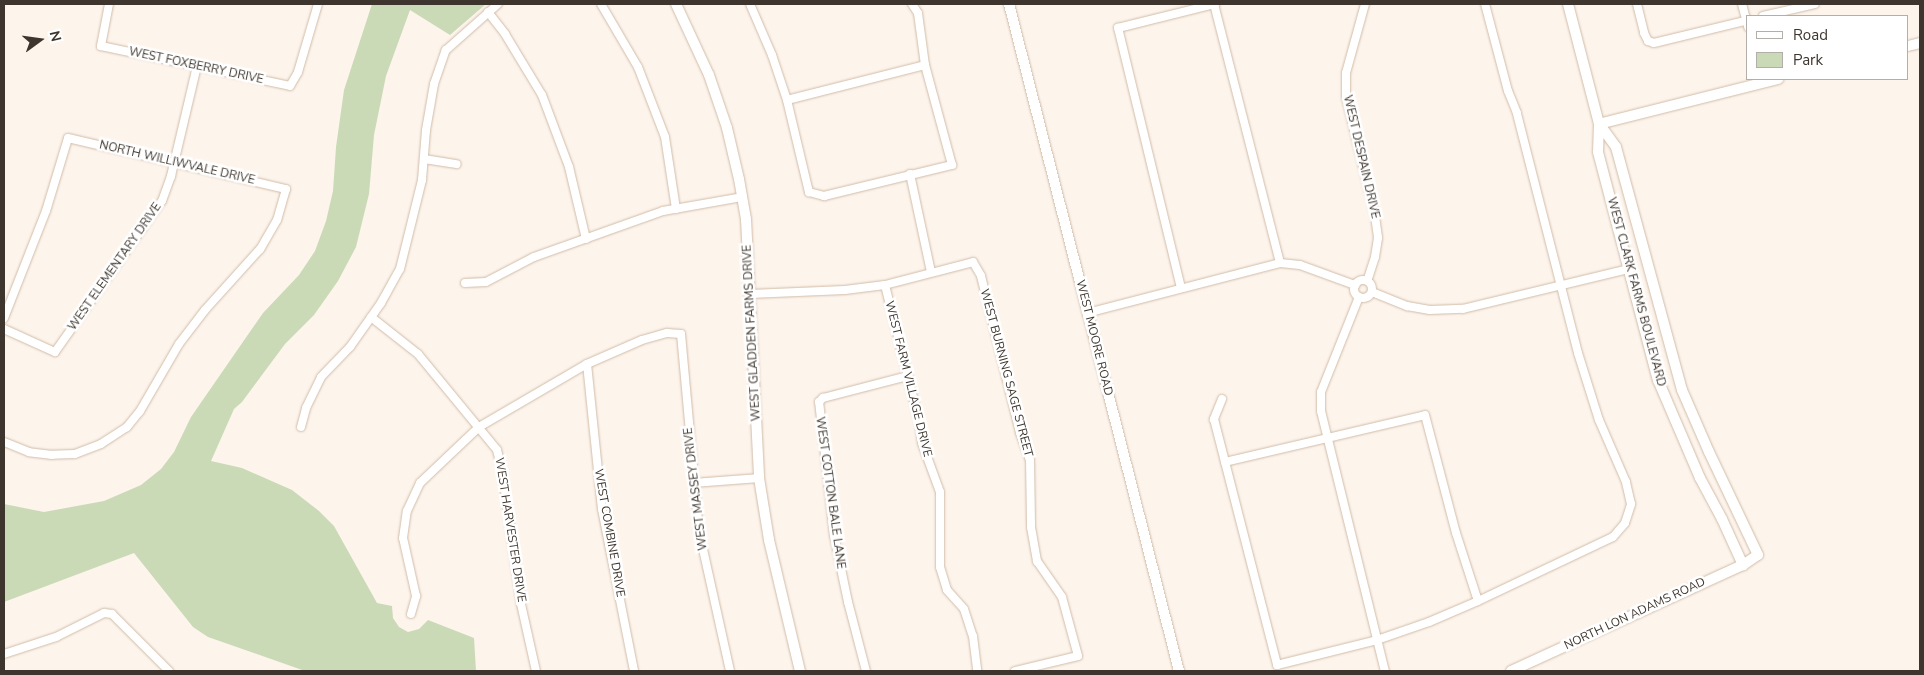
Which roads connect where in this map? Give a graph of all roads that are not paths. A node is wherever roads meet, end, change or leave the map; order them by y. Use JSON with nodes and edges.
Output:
{"nodes":[{"id":1,"x":109,"y":4,"type":"edge"},
{"id":2,"x":318,"y":4,"type":"edge"},
{"id":3,"x":498,"y":4,"type":"edge"},
{"id":4,"x":601,"y":4,"type":"edge"},
{"id":5,"x":676,"y":4,"type":"edge"},
{"id":6,"x":750,"y":4,"type":"edge"},
{"id":7,"x":912,"y":4,"type":"edge"},
{"id":8,"x":1009,"y":4,"type":"edge"},
{"id":9,"x":1215,"y":4,"type":"edge"},
{"id":10,"x":1365,"y":4,"type":"edge"},
{"id":11,"x":1485,"y":4,"type":"edge"},
{"id":12,"x":1568,"y":4,"type":"edge"},
{"id":13,"x":1637,"y":4,"type":"edge"},
{"id":14,"x":1742,"y":4,"type":"edge"},
{"id":15,"x":1814,"y":4,"type":"edge"},
{"id":16,"x":488,"y":12,"type":"junction"},
{"id":17,"x":1767,"y":15,"type":"edge"},
{"id":18,"x":1746,"y":18,"type":"edge"},
{"id":19,"x":1746,"y":22,"type":"edge"},
{"id":20,"x":925,"y":65,"type":"junction"},
{"id":21,"x":197,"y":66,"type":"junction"},
{"id":22,"x":1761,"y":81,"type":"edge"},
{"id":23,"x":787,"y":100,"type":"junction"},
{"id":24,"x":1599,"y":124,"type":"junction"},
{"id":25,"x":424,"y":159,"type":"junction"},
{"id":26,"x":175,"y":162,"type":"junction"},
{"id":27,"x":456,"y":164,"type":"dead end"},
{"id":28,"x":910,"y":174,"type":"junction"},
{"id":29,"x":742,"y":197,"type":"junction"},
{"id":30,"x":676,"y":209,"type":"junction"},
{"id":31,"x":586,"y":239,"type":"junction"},
{"id":32,"x":1280,"y":263,"type":"junction"},
{"id":33,"x":1628,"y":269,"type":"junction"},
{"id":34,"x":931,"y":272,"type":"junction"},
{"id":35,"x":1367,"y":281,"type":"junction"},
{"id":36,"x":465,"y":283,"type":"dead end"},
{"id":37,"x":885,"y":285,"type":"junction"},
{"id":38,"x":1355,"y":286,"type":"junction"},
{"id":39,"x":1560,"y":287,"type":"junction"},
{"id":40,"x":1182,"y":288,"type":"junction"},
{"id":41,"x":1372,"y":292,"type":"junction"},
{"id":42,"x":750,"y":294,"type":"junction"},
{"id":43,"x":1360,"y":297,"type":"junction"},
{"id":44,"x":1088,"y":313,"type":"junction"},
{"id":45,"x":371,"y":317,"type":"junction"},
{"id":46,"x":4,"y":318,"type":"edge"},
{"id":47,"x":4,"y":329,"type":"edge"},
{"id":48,"x":587,"y":364,"type":"junction"},
{"id":49,"x":908,"y":376,"type":"junction"},
{"id":50,"x":1222,"y":399,"type":"dead end"},
{"id":51,"x":301,"y":427,"type":"dead end"},
{"id":52,"x":479,"y":427,"type":"junction"},
{"id":53,"x":1326,"y":438,"type":"junction"},
{"id":54,"x":4,"y":442,"type":"edge"},
{"id":55,"x":1225,"y":462,"type":"junction"},
{"id":56,"x":759,"y":478,"type":"junction"},
{"id":57,"x":694,"y":483,"type":"junction"},
{"id":58,"x":1758,"y":554,"type":"joint"},
{"id":59,"x":1743,"y":564,"type":"junction"},
{"id":60,"x":1478,"y":602,"type":"junction"},
{"id":61,"x":411,"y":614,"type":"dead end"},
{"id":62,"x":1377,"y":640,"type":"junction"},
{"id":63,"x":4,"y":654,"type":"edge"},
{"id":64,"x":167,"y":671,"type":"edge"},
{"id":65,"x":536,"y":671,"type":"edge"},
{"id":66,"x":634,"y":671,"type":"edge"},
{"id":67,"x":730,"y":671,"type":"edge"},
{"id":68,"x":800,"y":671,"type":"edge"},
{"id":69,"x":866,"y":671,"type":"edge"},
{"id":70,"x":977,"y":671,"type":"edge"},
{"id":71,"x":1015,"y":671,"type":"edge"},
{"id":72,"x":1179,"y":671,"type":"edge"},
{"id":73,"x":1385,"y":671,"type":"edge"},
{"id":74,"x":1511,"y":671,"type":"edge"}],
"edges":[{"from":1,"to":21,"type":"street","name":"WEST FOXBERRY DRIVE"},
{"from":2,"to":21,"type":"street","name":"WEST FOXBERRY DRIVE"},
{"from":3,"to":16,"type":"street"},
{"from":4,"to":30,"type":"street"},
{"from":5,"to":29,"type":"street","name":"WEST GLADDEN FARMS DRIVE"},
{"from":6,"to":23,"type":"street"},
{"from":7,"to":20,"type":"street"},
{"from":8,"to":44,"type":"street","name":"WEST MOORE ROAD"},
{"from":9,"to":32,"type":"street"},
{"from":9,"to":40,"type":"street"},
{"from":10,"to":35,"type":"street","name":"WEST DESPAIN DRIVE"},
{"from":11,"to":39,"type":"street"},
{"from":12,"to":24,"type":"street","name":"WEST CLARK FARMS BOULEVARD"},
{"from":13,"to":19,"type":"street"},
{"from":14,"to":18,"type":"street"},
{"from":15,"to":17,"type":"street"},
{"from":16,"to":25,"type":"street"},
{"from":16,"to":31,"type":"street"},
{"from":20,"to":23,"type":"street"},
{"from":20,"to":28,"type":"street"},
{"from":21,"to":26,"type":"street","name":"WEST ELEMENTARY DRIVE"},
{"from":22,"to":24,"type":"street"},
{"from":23,"to":28,"type":"street"},
{"from":24,"to":33,"type":"street","name":"WEST CLARK FARMS BOULEVARD"},
{"from":24,"to":58,"type":"street","name":"WEST CLARK FARMS BOULEVARD"},
{"from":25,"to":27,"type":"street"},
{"from":25,"to":45,"type":"street"},
{"from":26,"to":46,"type":"street","name":"NORTH WILLIWVALE DRIVE"},
{"from":26,"to":47,"type":"street","name":"WEST ELEMENTARY DRIVE"},
{"from":26,"to":54,"type":"street","name":"NORTH WILLIWVALE DRIVE"},
{"from":28,"to":34,"type":"street"},
{"from":29,"to":30,"type":"street"},
{"from":29,"to":42,"type":"street","name":"WEST GLADDEN FARMS DRIVE"},
{"from":30,"to":31,"type":"street"},
{"from":31,"to":36,"type":"street"},
{"from":32,"to":38,"type":"street"},
{"from":32,"to":40,"type":"street"},
{"from":33,"to":39,"type":"street"},
{"from":33,"to":59,"type":"street","name":"WEST CLARK FARMS BOULEVARD"},
{"from":34,"to":37,"type":"street"},
{"from":34,"to":71,"type":"street","name":"WEST BURNING SAGE STREET"},
{"from":35,"to":38,"type":"street"},
{"from":35,"to":41,"type":"street"},
{"from":37,"to":42,"type":"street"},
{"from":37,"to":49,"type":"street","name":"WEST FARM VILLAGE DRIVE"},
{"from":38,"to":43,"type":"street"},
{"from":39,"to":41,"type":"street"},
{"from":39,"to":60,"type":"street"},
{"from":40,"to":44,"type":"street"},
{"from":41,"to":43,"type":"street"},
{"from":42,"to":56,"type":"street","name":"WEST GLADDEN FARMS DRIVE"},
{"from":43,"to":53,"type":"street"},
{"from":44,"to":72,"type":"street","name":"WEST MOORE ROAD"},
{"from":45,"to":51,"type":"street"},
{"from":45,"to":52,"type":"street","name":"WEST HARVESTER DRIVE"},
{"from":48,"to":52,"type":"street"},
{"from":48,"to":57,"type":"street","name":"WEST MASSEY DRIVE"},
{"from":48,"to":66,"type":"street","name":"WEST COMBINE DRIVE"},
{"from":49,"to":69,"type":"street","name":"WEST COTTON BALE LANE"},
{"from":49,"to":70,"type":"street","name":"WEST FARM VILLAGE DRIVE"},
{"from":50,"to":55,"type":"street"},
{"from":52,"to":61,"type":"street"},
{"from":52,"to":65,"type":"street","name":"WEST HARVESTER DRIVE"},
{"from":53,"to":55,"type":"street"},
{"from":53,"to":60,"type":"street"},
{"from":53,"to":62,"type":"street"},
{"from":55,"to":62,"type":"street"},
{"from":56,"to":57,"type":"street"},
{"from":56,"to":68,"type":"street","name":"WEST GLADDEN FARMS DRIVE"},
{"from":57,"to":67,"type":"street","name":"WEST MASSEY DRIVE"},
{"from":58,"to":59,"type":"street","name":"NORTH LON ADAMS ROAD"},
{"from":59,"to":74,"type":"street","name":"NORTH LON ADAMS ROAD"},
{"from":60,"to":62,"type":"street"},
{"from":62,"to":73,"type":"street"},
{"from":63,"to":64,"type":"street"}]}
